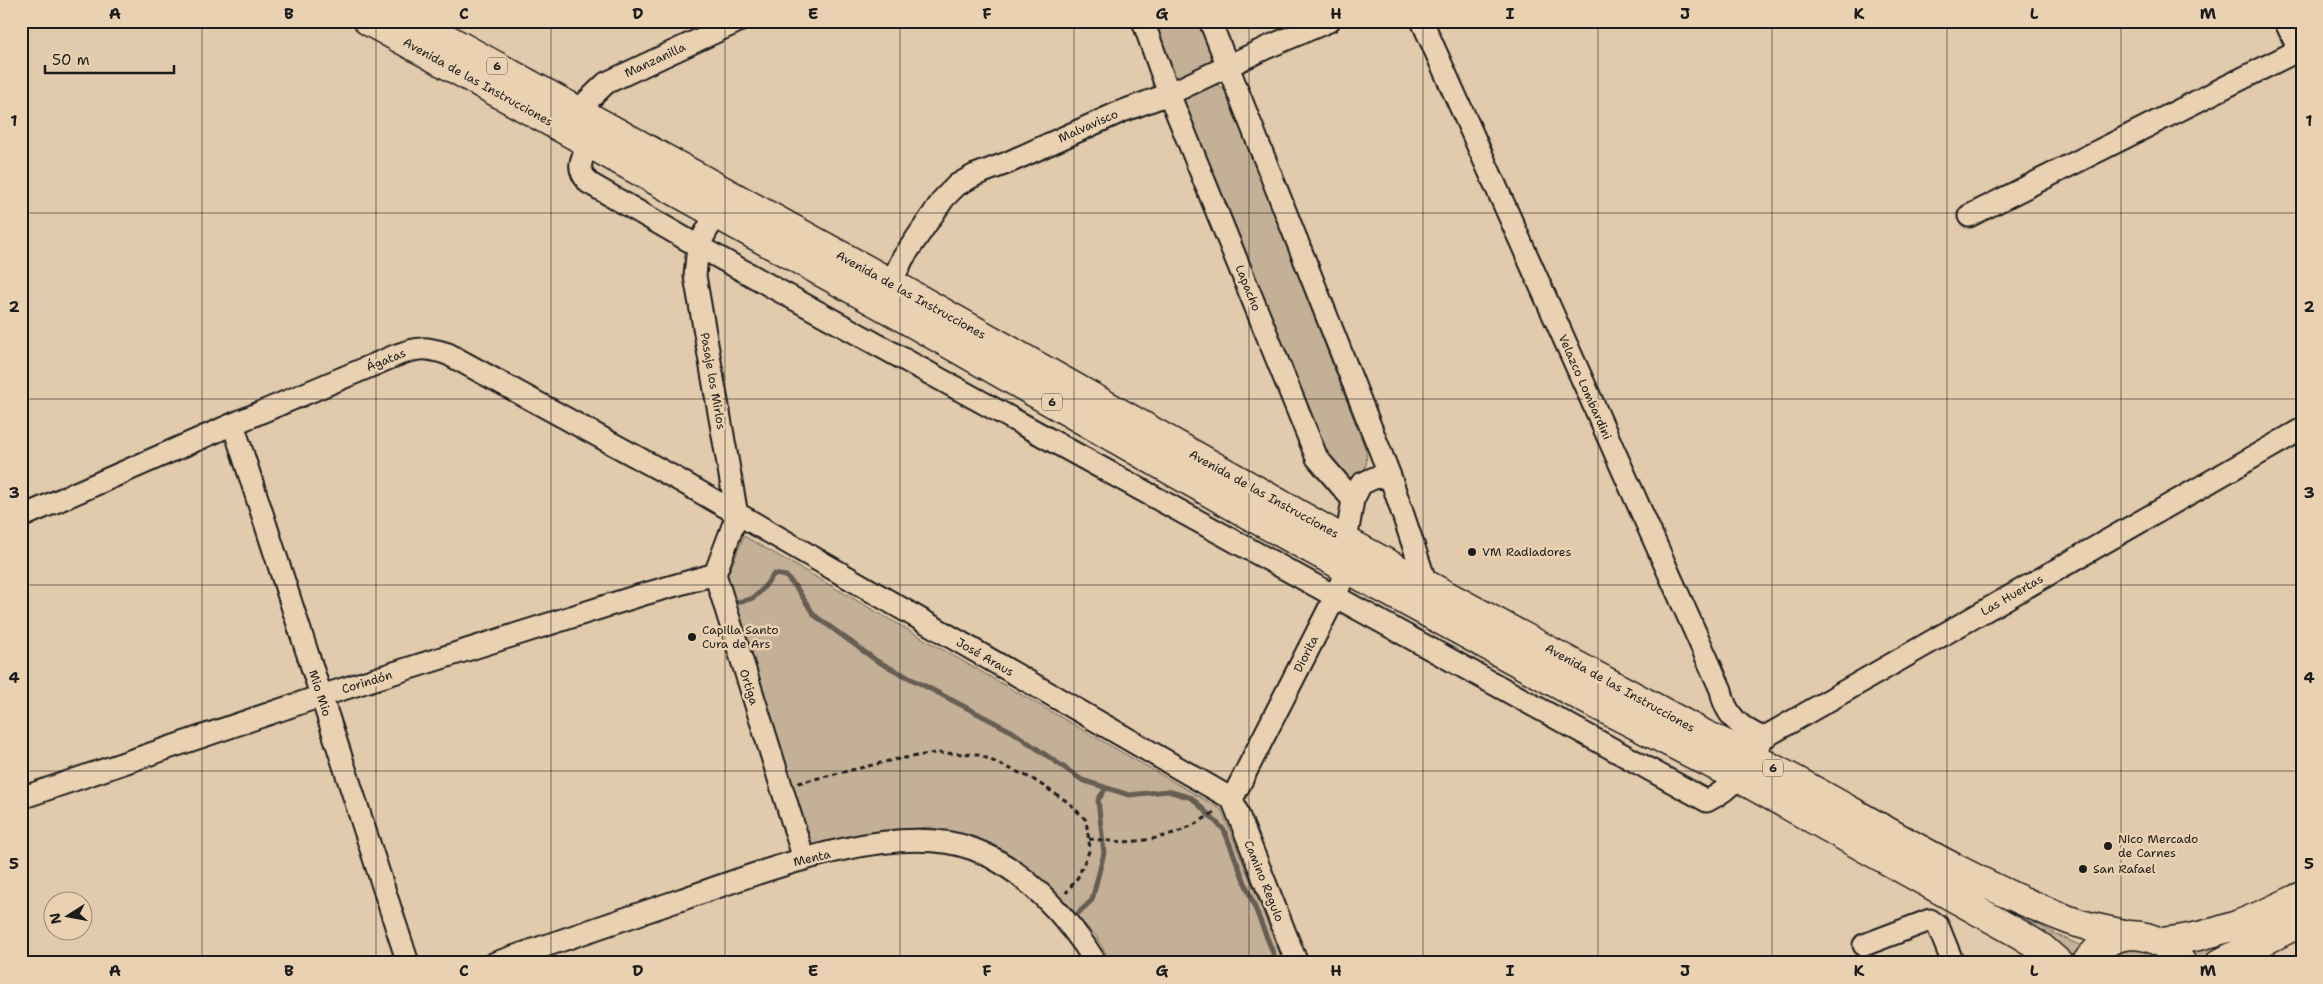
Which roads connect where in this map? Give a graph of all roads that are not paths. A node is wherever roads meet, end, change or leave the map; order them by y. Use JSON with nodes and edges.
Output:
{"nodes":[{"id":1,"x":368,"y":21,"type":"edge"},
{"id":2,"x":415,"y":21,"type":"edge"},
{"id":3,"x":740,"y":21,"type":"edge"},
{"id":4,"x":1142,"y":21,"type":"edge"},
{"id":5,"x":1210,"y":21,"type":"edge"},
{"id":6,"x":1329,"y":21,"type":"edge"},
{"id":7,"x":1422,"y":21,"type":"edge"},
{"id":8,"x":2285,"y":21,"type":"edge"},
{"id":9,"x":2300,"y":53,"type":"edge"},
{"id":10,"x":1228,"y":68,"type":"junction"},
{"id":11,"x":1169,"y":94,"type":"junction"},
{"id":12,"x":578,"y":110,"type":"junction"},
{"id":13,"x":589,"y":143,"type":"junction"},
{"id":14,"x":716,"y":214,"type":"junction"},
{"id":15,"x":1969,"y":216,"type":"dead end"},
{"id":16,"x":698,"y":246,"type":"junction"},
{"id":17,"x":891,"y":284,"type":"junction"},
{"id":18,"x":233,"y":424,"type":"junction"},
{"id":19,"x":2302,"y":429,"type":"edge"},
{"id":20,"x":1390,"y":476,"type":"junction"},
{"id":21,"x":1353,"y":500,"type":"junction"},
{"id":22,"x":737,"y":515,"type":"junction"},
{"id":23,"x":21,"y":517,"type":"edge"},
{"id":24,"x":1346,"y":541,"type":"junction"},
{"id":25,"x":1346,"y":568,"type":"junction"},
{"id":26,"x":715,"y":574,"type":"junction"},
{"id":27,"x":1426,"y":583,"type":"junction"},
{"id":28,"x":1335,"y":597,"type":"junction"},
{"id":29,"x":321,"y":696,"type":"junction"},
{"id":30,"x":1752,"y":757,"type":"junction"},
{"id":31,"x":21,"y":798,"type":"edge"},
{"id":32,"x":1226,"y":804,"type":"junction"},
{"id":33,"x":804,"y":859,"type":"junction"},
{"id":34,"x":2302,"y":896,"type":"edge"},
{"id":35,"x":2302,"y":922,"type":"edge"},
{"id":36,"x":2146,"y":938,"type":"junction"},
{"id":37,"x":1864,"y":945,"type":"dead end"},
{"id":38,"x":408,"y":963,"type":"edge"},
{"id":39,"x":495,"y":963,"type":"edge"},
{"id":40,"x":1096,"y":963,"type":"edge"},
{"id":41,"x":1297,"y":963,"type":"edge"},
{"id":42,"x":1953,"y":963,"type":"edge"},
{"id":43,"x":2059,"y":963,"type":"edge"},
{"id":44,"x":2086,"y":963,"type":"edge"},
{"id":45,"x":2182,"y":963,"type":"edge"},
{"id":46,"x":2220,"y":963,"type":"edge"}],
"edges":[{"from":1,"to":13,"type":"main road","name":"Avenida de las Instrucciones","number":"6"},
{"from":2,"to":12,"type":"main road","name":"Avenida de las Instrucciones","number":"6"},
{"from":3,"to":12,"type":"street","name":"Manzanilla"},
{"from":4,"to":11,"type":"street","name":"Lapacho"},
{"from":5,"to":10,"type":"street"},
{"from":6,"to":10,"type":"street","name":"Malvavisco"},
{"from":7,"to":30,"type":"street","name":"Velazco Lombardini"},
{"from":8,"to":9,"type":"street"},
{"from":9,"to":15,"type":"street"},
{"from":10,"to":11,"type":"street","name":"Malvavisco"},
{"from":10,"to":20,"type":"street"},
{"from":11,"to":17,"type":"street","name":"Malvavisco"},
{"from":11,"to":21,"type":"street","name":"Lapacho"},
{"from":12,"to":17,"type":"main road","name":"Avenida de las Instrucciones","number":"6"},
{"from":13,"to":14,"type":"main road","name":"Avenida de las Instrucciones","number":"6"},
{"from":13,"to":16,"type":"street"},
{"from":14,"to":16,"type":"street"},
{"from":14,"to":25,"type":"main road","name":"Avenida de las Instrucciones","number":"6"},
{"from":16,"to":22,"type":"street","name":"Pasaje los Mirlos"},
{"from":16,"to":28,"type":"street"},
{"from":17,"to":24,"type":"main road","name":"Avenida de las Instrucciones","number":"6"},
{"from":18,"to":22,"type":"street","name":"Ágatas"},
{"from":18,"to":23,"type":"street","name":"Ágatas"},
{"from":18,"to":29,"type":"street","name":"Mio Mio"},
{"from":19,"to":30,"type":"street","name":"Las Huertas"},
{"from":20,"to":21,"type":"street"},
{"from":20,"to":27,"type":"street"},
{"from":21,"to":24,"type":"street","name":"Diorita"},
{"from":22,"to":26,"type":"street"},
{"from":22,"to":32,"type":"street","name":"José Araus"},
{"from":24,"to":25,"type":"street","name":"Diorita"},
{"from":24,"to":27,"type":"main road","name":"Avenida de las Instrucciones","number":"6"},
{"from":25,"to":28,"type":"street","name":"Diorita"},
{"from":25,"to":30,"type":"main road","name":"Avenida de las Instrucciones","number":"6"},
{"from":26,"to":29,"type":"street","name":"Corindón"},
{"from":26,"to":33,"type":"street","name":"Ortiga"},
{"from":27,"to":30,"type":"main road","name":"Avenida de las Instrucciones","number":"6"},
{"from":28,"to":30,"type":"street"},
{"from":28,"to":32,"type":"street","name":"Diorita"},
{"from":29,"to":31,"type":"street","name":"Corindón"},
{"from":29,"to":38,"type":"street","name":"Mio Mio"},
{"from":30,"to":36,"type":"main road","name":"Avenida de las Instrucciones","number":"6"},
{"from":30,"to":43,"type":"main road","name":"Avenida de las Instrucciones","number":"6"},
{"from":32,"to":41,"type":"street","name":"Camino Regulo"},
{"from":33,"to":39,"type":"street","name":"Menta"},
{"from":33,"to":40,"type":"street","name":"Menta"},
{"from":34,"to":36,"type":"main road"},
{"from":35,"to":46,"type":"main road"},
{"from":36,"to":44,"type":"main road"},
{"from":36,"to":45,"type":"main road"},
{"from":37,"to":42,"type":"street"}]}
